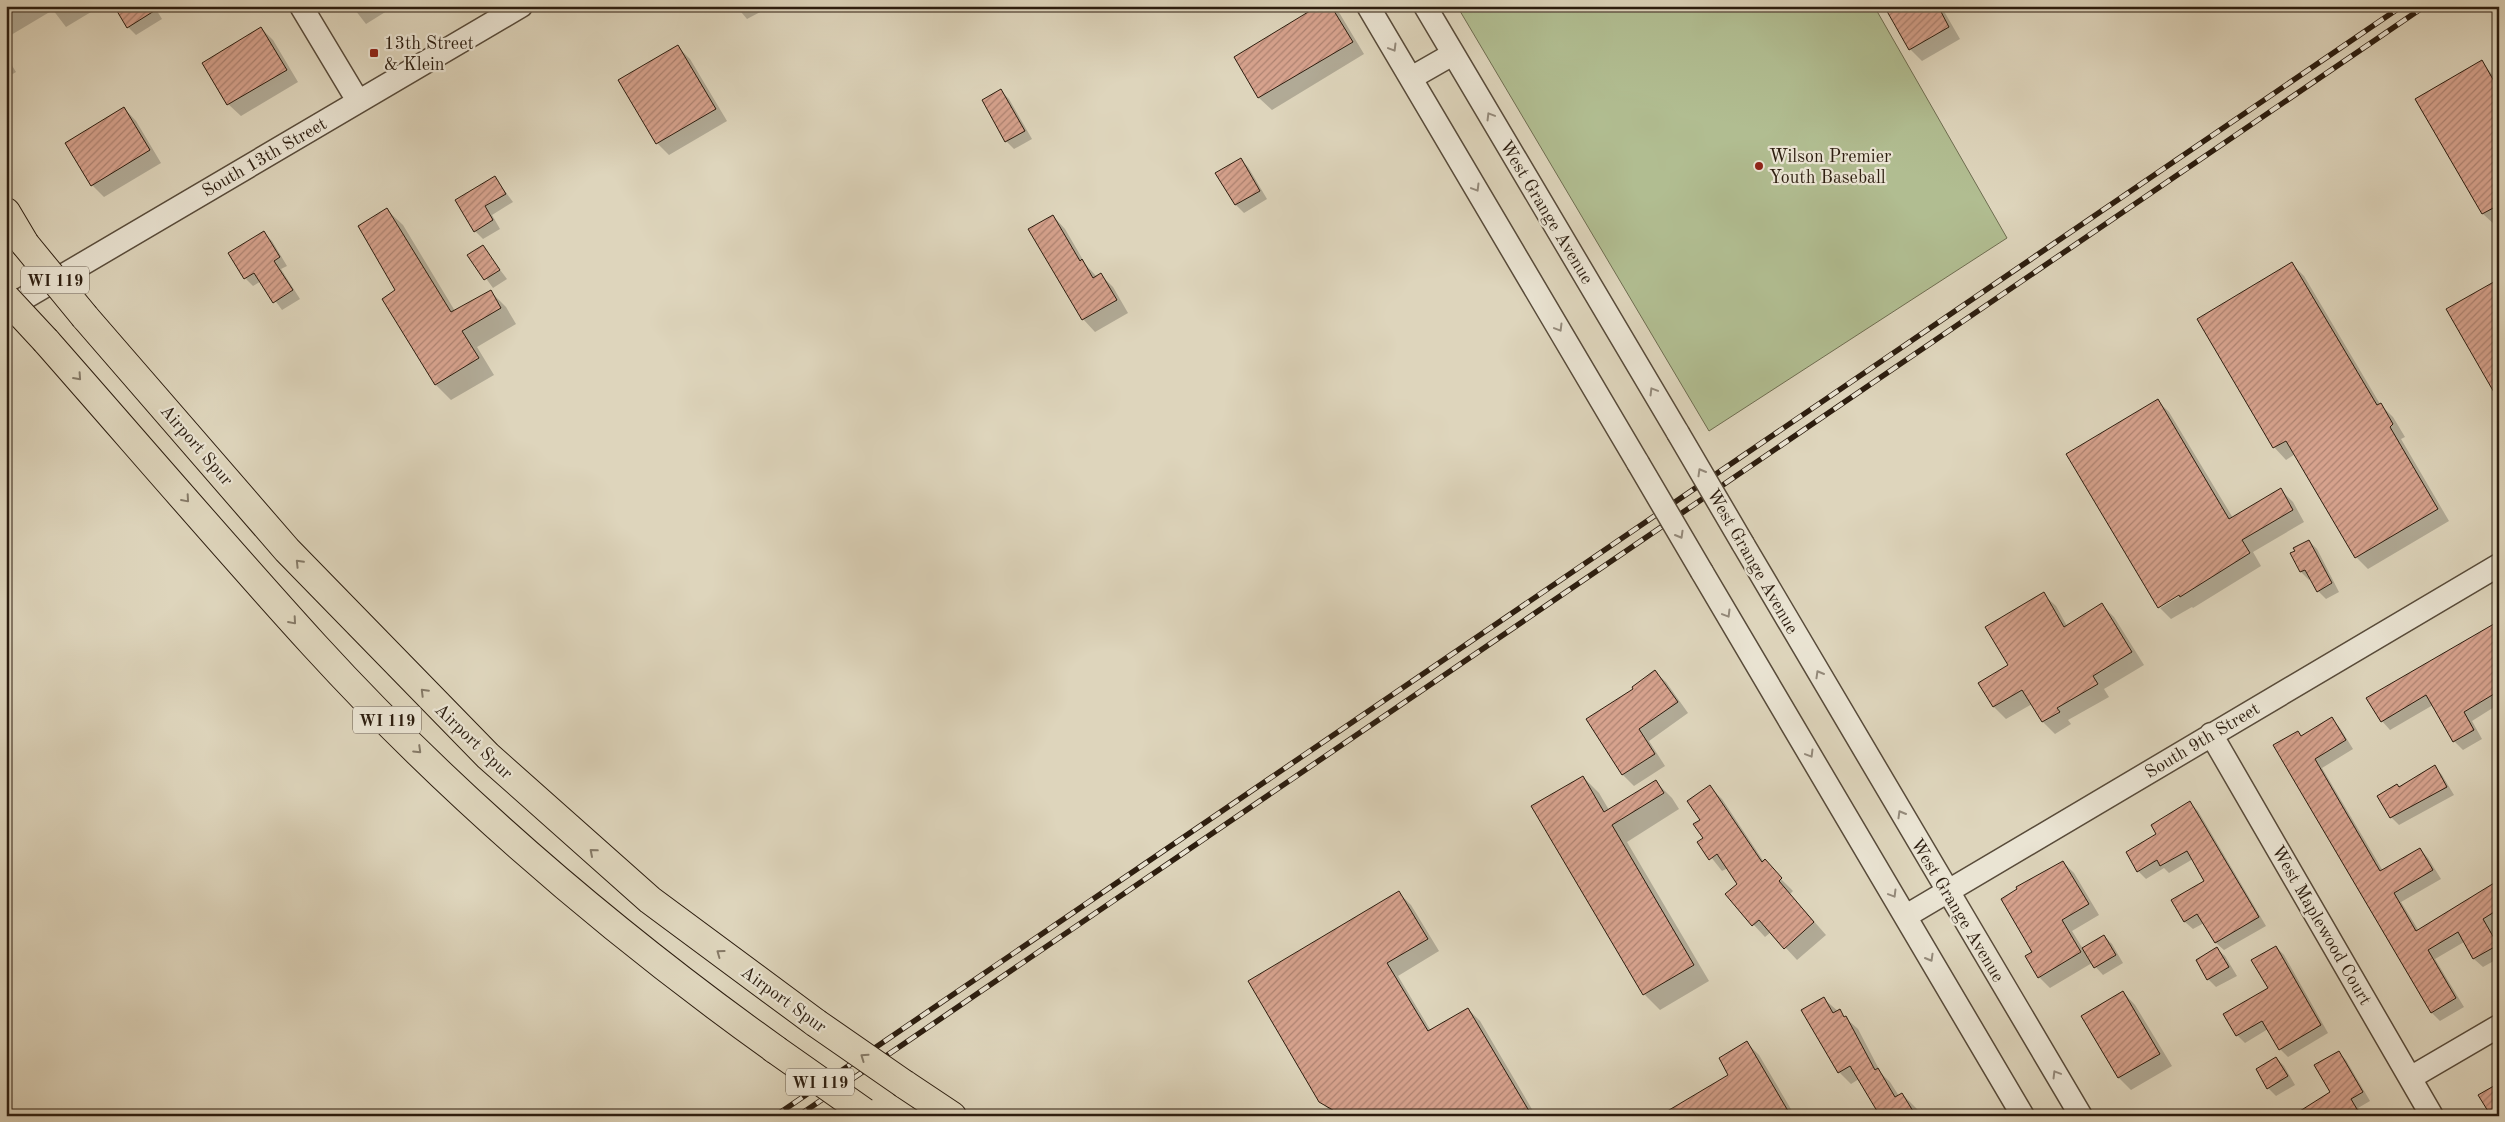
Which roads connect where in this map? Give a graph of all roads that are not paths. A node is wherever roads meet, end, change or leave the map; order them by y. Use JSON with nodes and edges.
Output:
{"nodes":[{"id":1,"x":301,"y":6,"type":"edge"},
{"id":2,"x":521,"y":6,"type":"edge"},
{"id":3,"x":1368,"y":6,"type":"edge"},
{"id":4,"x":1425,"y":6,"type":"edge"},
{"id":5,"x":1452,"y":54,"type":"junction"},
{"id":6,"x":1411,"y":78,"type":"junction"},
{"id":7,"x":358,"y":101,"type":"junction"},
{"id":8,"x":6,"y":212,"type":"edge"},
{"id":9,"x":16,"y":237,"type":"edge"},
{"id":10,"x":6,"y":298,"type":"edge"},
{"id":11,"x":6,"y":309,"type":"edge"},
{"id":12,"x":2499,"y":565,"type":"edge"},
{"id":13,"x":2211,"y":734,"type":"junction"},
{"id":14,"x":1948,"y":892,"type":"junction"},
{"id":15,"x":1906,"y":916,"type":"junction"},
{"id":16,"x":2499,"y":1026,"type":"edge"},
{"id":17,"x":2410,"y":1078,"type":"junction"},
{"id":18,"x":867,"y":1114,"type":"edge"},
{"id":19,"x":952,"y":1116,"type":"edge"},
{"id":20,"x":2023,"y":1116,"type":"edge"},
{"id":21,"x":2081,"y":1116,"type":"edge"},
{"id":22,"x":2432,"y":1116,"type":"edge"}],
"edges":[{"from":1,"to":7,"type":"street"},
{"from":2,"to":7,"type":"street","name":"South 13th Street"},
{"from":3,"to":6,"type":"street","one_way":true},
{"from":4,"to":5,"type":"street","name":"West Grange Avenue"},
{"from":5,"to":6,"type":"street"},
{"from":14,"to":5,"type":"street","name":"West Grange Avenue","one_way":true,"bridge":true},
{"from":6,"to":15,"type":"street","one_way":true,"bridge":true},
{"from":7,"to":11,"type":"street","name":"South 13th Street"},
{"from":8,"to":9,"type":"highway","name":"Airport Spur"},
{"from":19,"to":9,"type":"highway","name":"Airport Spur","number":"WI 119","one_way":true,"bridge":true},
{"from":10,"to":18,"type":"highway","number":"WI 119","one_way":true,"bridge":true},
{"from":12,"to":13,"type":"street","name":"South 9th Street"},
{"from":13,"to":14,"type":"street","name":"South 9th Street"},
{"from":13,"to":17,"type":"street","name":"West Maplewood Court"},
{"from":14,"to":15,"type":"street","name":"South 9th Street"},
{"from":21,"to":14,"type":"street","name":"West Grange Avenue","one_way":true},
{"from":15,"to":20,"type":"street","one_way":true},
{"from":16,"to":17,"type":"street"},
{"from":17,"to":22,"type":"street","name":"West Maplewood Court"}]}
